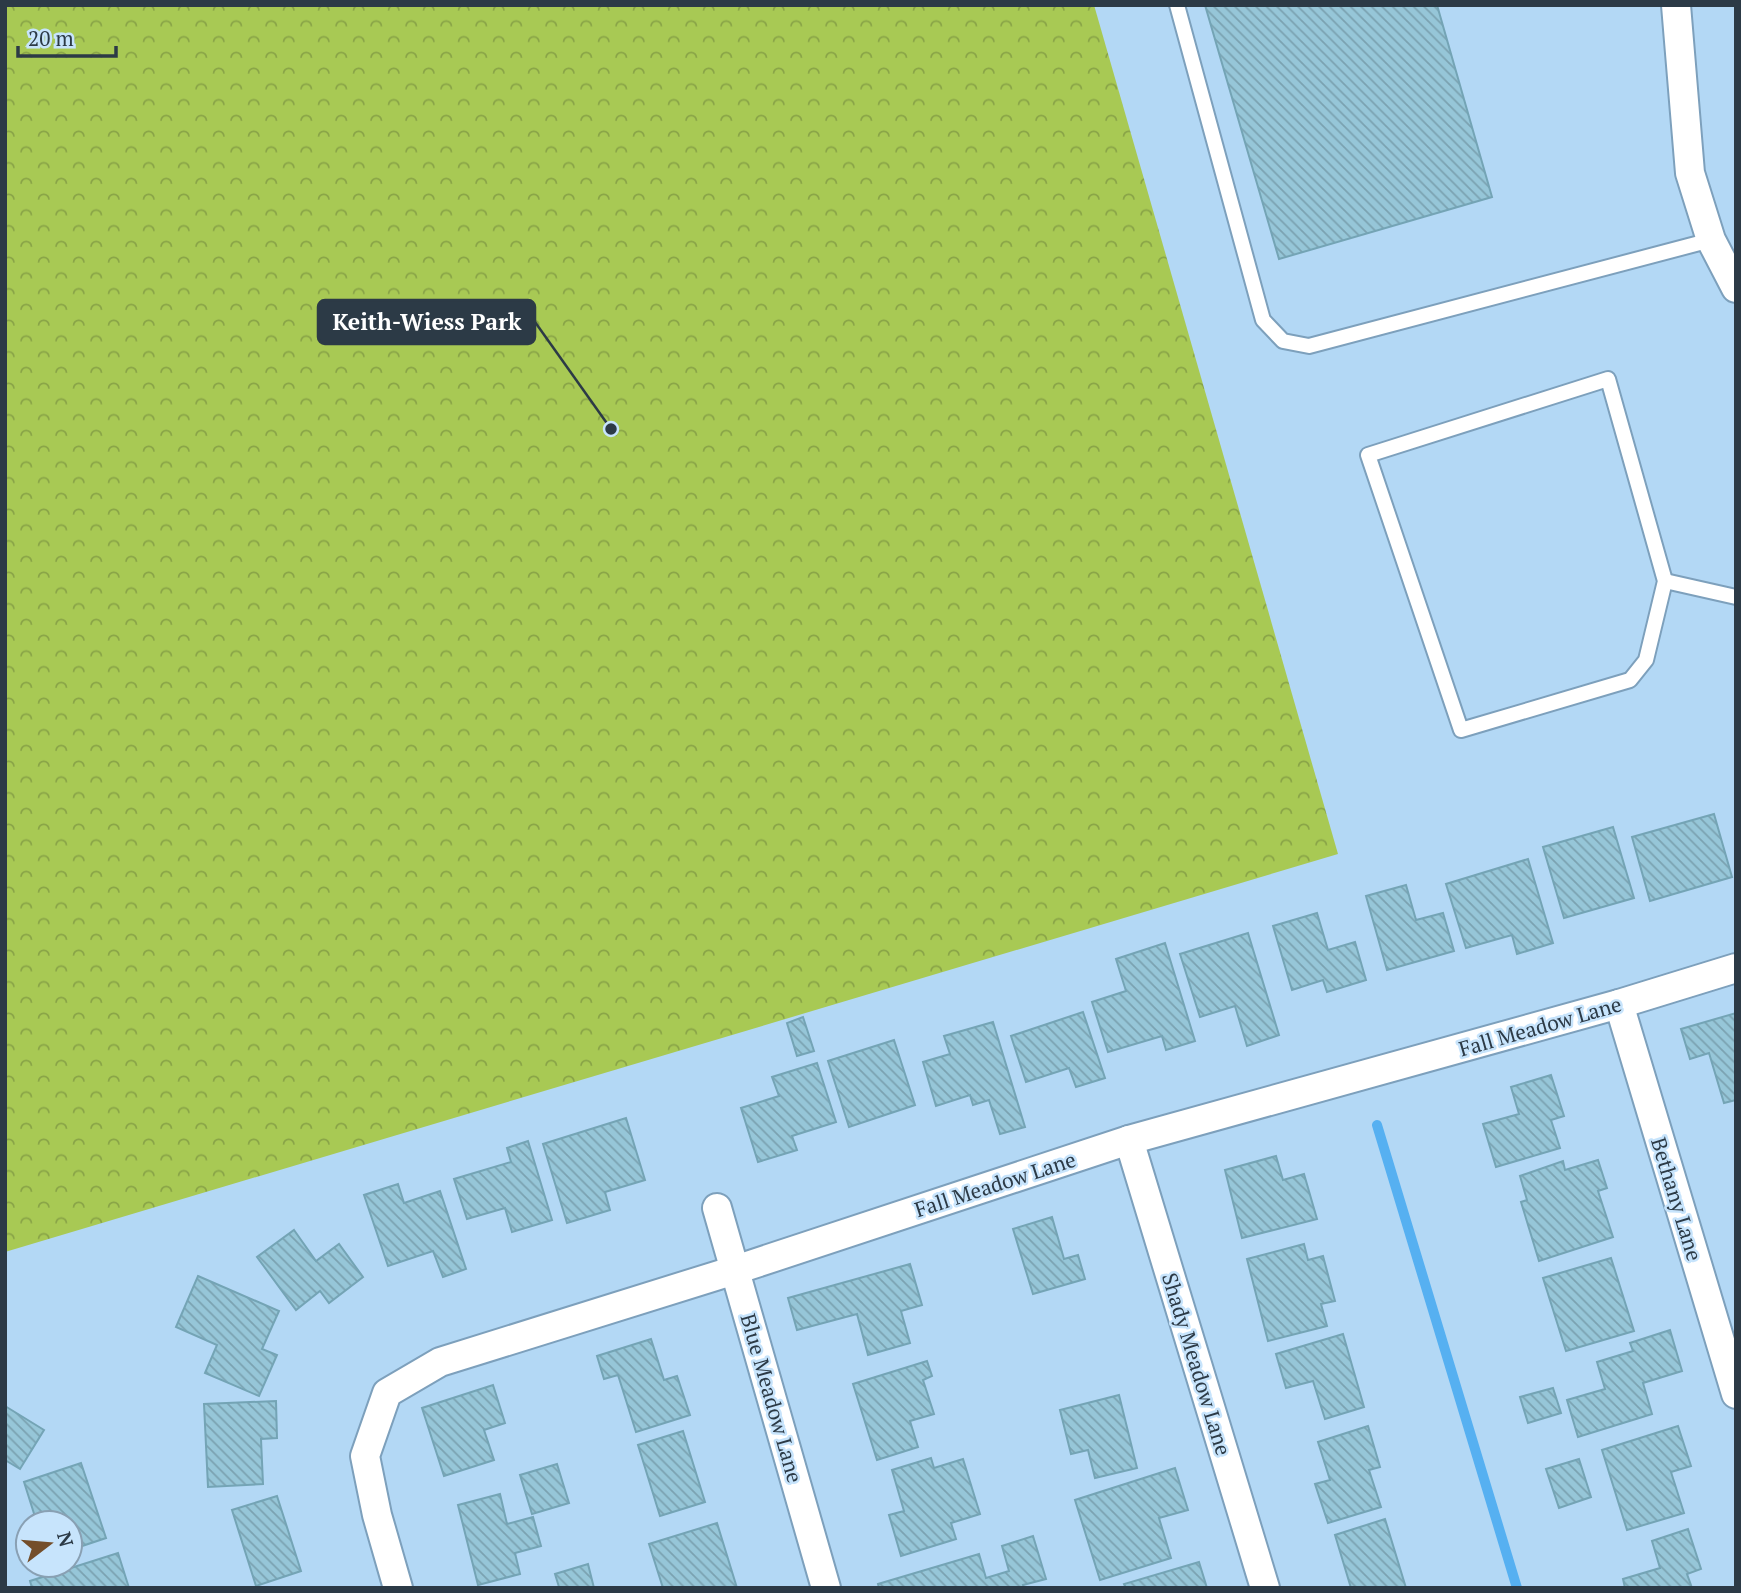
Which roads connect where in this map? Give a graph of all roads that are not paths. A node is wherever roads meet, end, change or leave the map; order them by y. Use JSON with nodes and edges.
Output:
{"nodes":[{"id":1,"x":1177,"y":5,"type":"edge"},
{"id":2,"x":1676,"y":5,"type":"edge"},
{"id":3,"x":1710,"y":240,"type":"junction"},
{"id":4,"x":1736,"y":288,"type":"edge"},
{"id":5,"x":1665,"y":581,"type":"junction"},
{"id":6,"x":1736,"y":597,"type":"edge"},
{"id":7,"x":1736,"y":968,"type":"edge"},
{"id":8,"x":1619,"y":1003,"type":"junction"},
{"id":9,"x":1129,"y":1140,"type":"junction"},
{"id":10,"x":717,"y":1208,"type":"dead end"},
{"id":11,"x":735,"y":1270,"type":"junction"},
{"id":12,"x":1736,"y":1394,"type":"edge"},
{"id":13,"x":398,"y":1588,"type":"edge"},
{"id":14,"x":826,"y":1588,"type":"edge"},
{"id":15,"x":1265,"y":1588,"type":"edge"}],
"edges":[{"from":1,"to":3,"type":"lane"},
{"from":2,"to":3,"type":"street"},
{"from":3,"to":4,"type":"street"},
{"from":5,"to":5,"type":"lane"},
{"from":5,"to":6,"type":"lane"},
{"from":7,"to":8,"type":"street","name":"Fall Meadow Lane"},
{"from":8,"to":9,"type":"street","name":"Fall Meadow Lane"},
{"from":8,"to":12,"type":"street","name":"Bethany Lane"},
{"from":9,"to":11,"type":"street","name":"Fall Meadow Lane"},
{"from":9,"to":15,"type":"street","name":"Shady Meadow Lane"},
{"from":10,"to":11,"type":"street","name":"Blue Meadow Lane"},
{"from":11,"to":13,"type":"street","name":"Fall Meadow Lane"},
{"from":11,"to":14,"type":"street","name":"Blue Meadow Lane"}]}
